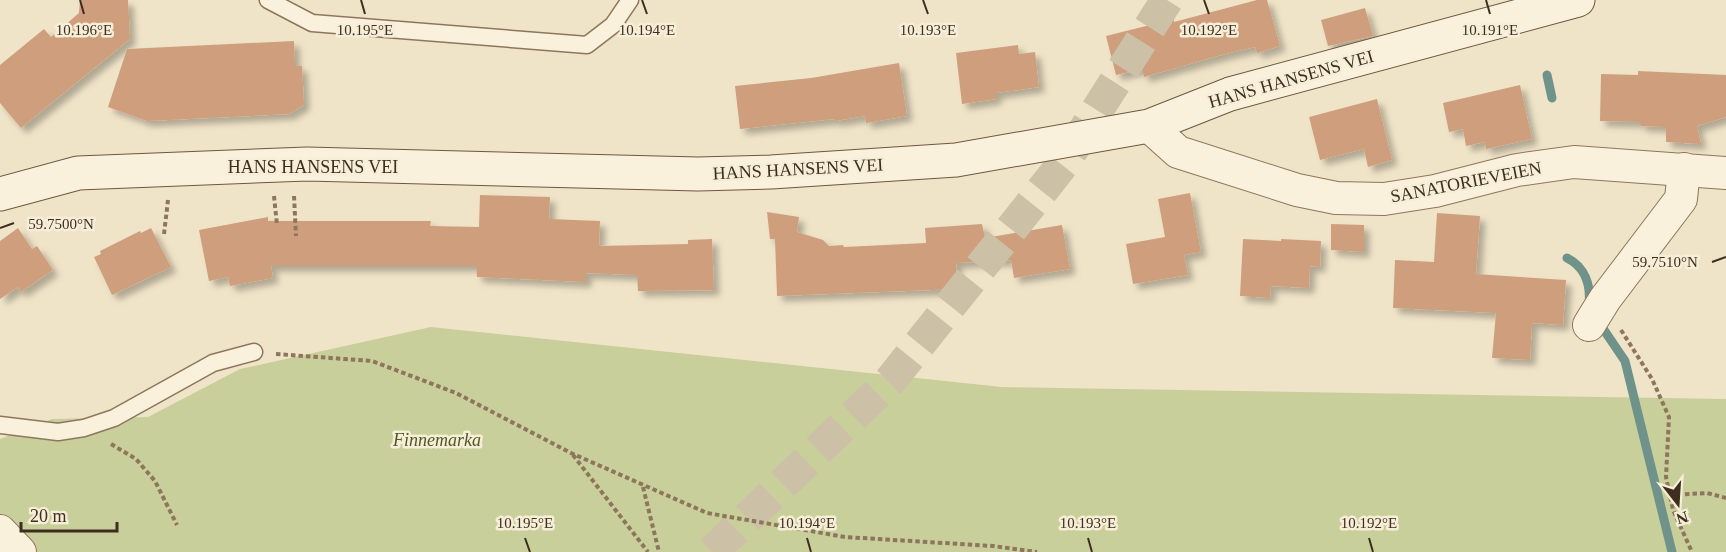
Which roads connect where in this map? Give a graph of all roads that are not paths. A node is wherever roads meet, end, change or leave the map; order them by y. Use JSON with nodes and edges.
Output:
{"nodes":[{"id":1,"x":268,"y":0,"type":"edge"},
{"id":2,"x":630,"y":0,"type":"edge"},
{"id":3,"x":1578,"y":0,"type":"edge"},
{"id":4,"x":1149,"y":126,"type":"junction"},
{"id":5,"x":1684,"y":169,"type":"junction"},
{"id":6,"x":1726,"y":173,"type":"edge"},
{"id":7,"x":0,"y":194,"type":"edge"},
{"id":8,"x":1594,"y":318,"type":"road end"},
{"id":9,"x":254,"y":352,"type":"road end"},
{"id":10,"x":0,"y":425,"type":"edge"},
{"id":11,"x":0,"y":531,"type":"edge"},
{"id":12,"x":20,"y":552,"type":"edge"}],
"edges":[{"from":1,"to":2,"type":"lane"},
{"from":3,"to":4,"type":"main road","name":"HANS HANSENS VEI"},
{"from":4,"to":5,"type":"street","name":"SANATORIEVEIEN"},
{"from":4,"to":7,"type":"main road","name":"HANS HANSENS VEI"},
{"from":5,"to":6,"type":"street","name":"SANATORIEVEIEN"},
{"from":5,"to":8,"type":"street"},
{"from":9,"to":10,"type":"lane"},
{"from":11,"to":12,"type":"street"}]}
